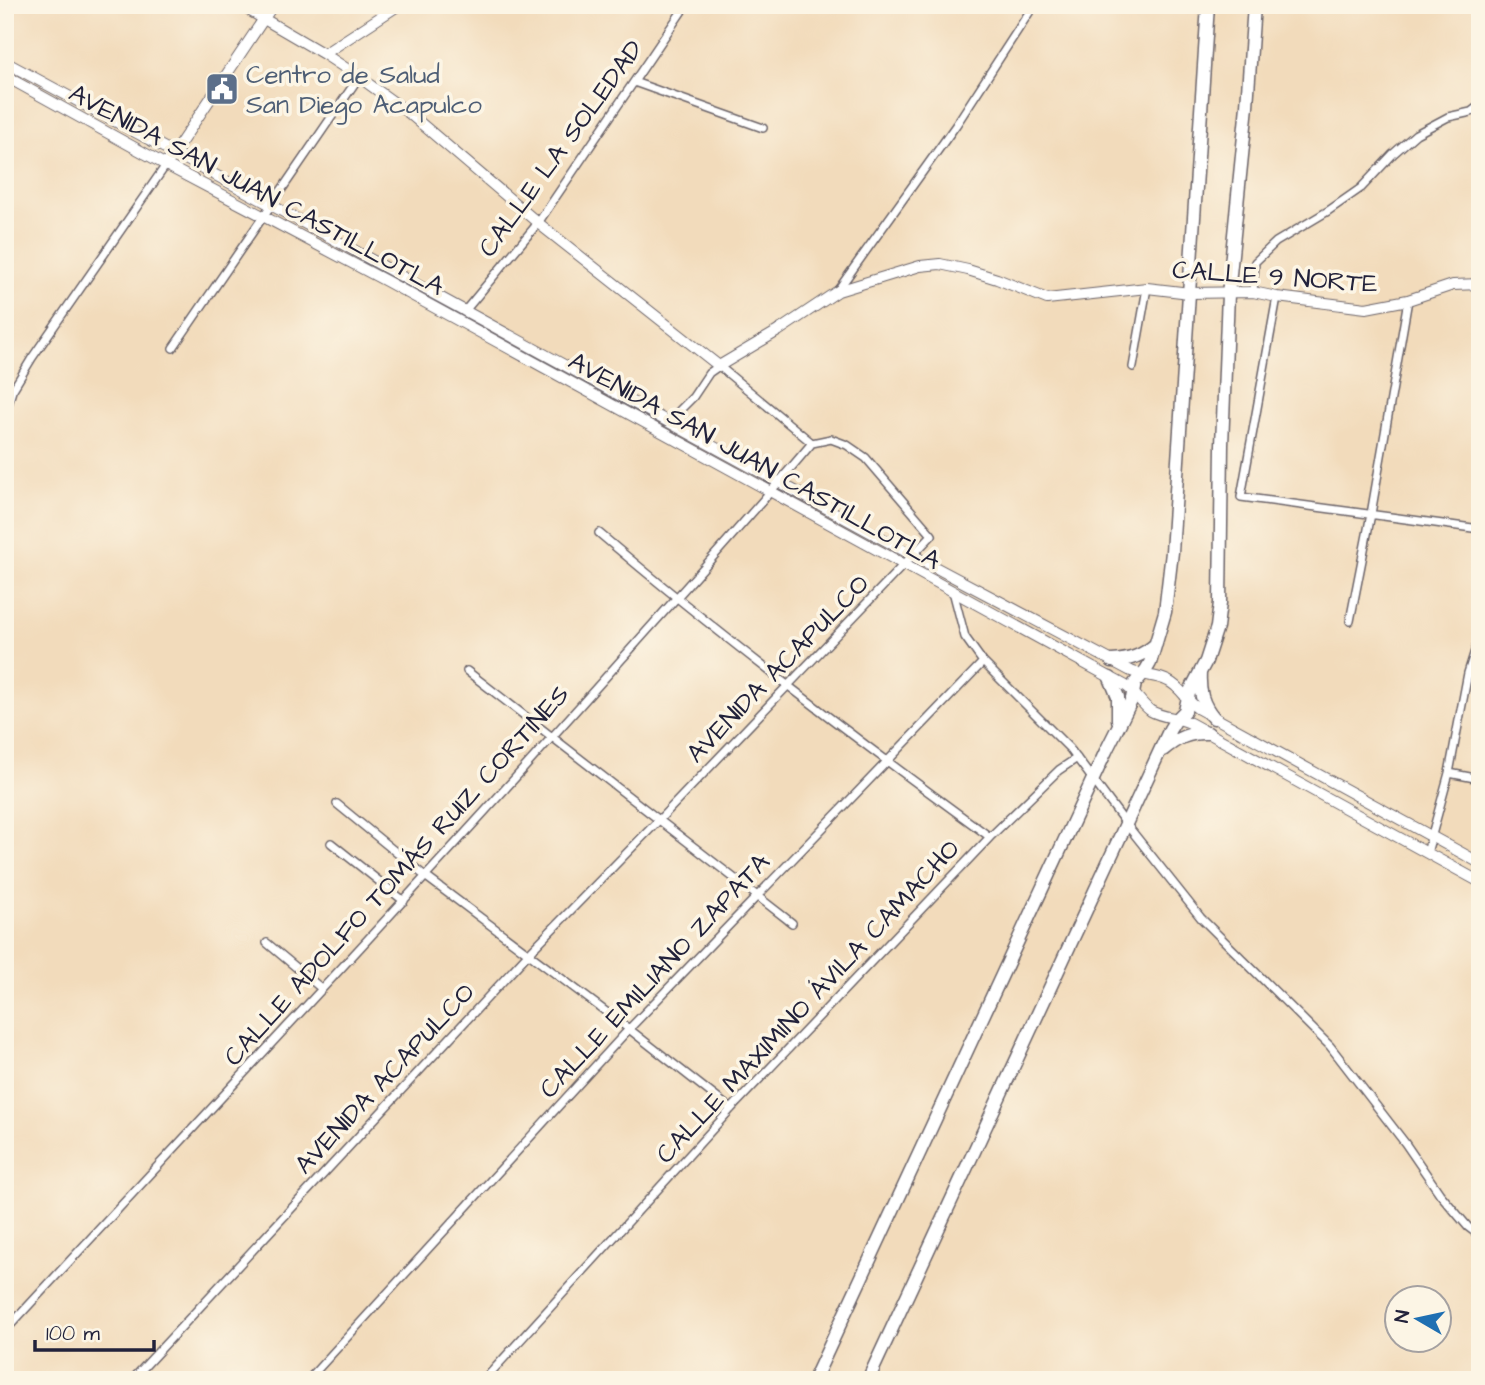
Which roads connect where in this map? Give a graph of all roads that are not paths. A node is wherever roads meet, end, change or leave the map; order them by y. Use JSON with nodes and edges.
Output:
{"nodes":[{"id":1,"x":240,"y":5,"type":"edge"},
{"id":2,"x":273,"y":5,"type":"edge"},
{"id":3,"x":399,"y":5,"type":"edge"},
{"id":4,"x":686,"y":5,"type":"edge"},
{"id":5,"x":1034,"y":5,"type":"edge"},
{"id":6,"x":1208,"y":5,"type":"edge"},
{"id":7,"x":1254,"y":5,"type":"edge"},
{"id":8,"x":264,"y":19,"type":"junction"},
{"id":9,"x":324,"y":54,"type":"junction"},
{"id":10,"x":5,"y":62,"type":"edge"},
{"id":11,"x":5,"y":76,"type":"edge"},
{"id":12,"x":359,"y":77,"type":"junction"},
{"id":13,"x":634,"y":82,"type":"junction"},
{"id":14,"x":1480,"y":105,"type":"edge"},
{"id":15,"x":763,"y":128,"type":"dead end"},
{"id":16,"x":174,"y":153,"type":"junction"},
{"id":17,"x":166,"y":165,"type":"junction"},
{"id":18,"x":271,"y":205,"type":"junction"},
{"id":19,"x":263,"y":216,"type":"junction"},
{"id":20,"x":538,"y":223,"type":"junction"},
{"id":21,"x":1480,"y":284,"type":"edge"},
{"id":22,"x":1146,"y":288,"type":"junction"},
{"id":23,"x":838,"y":291,"type":"junction"},
{"id":24,"x":1253,"y":292,"type":"junction"},
{"id":25,"x":1190,"y":293,"type":"junction"},
{"id":26,"x":1228,"y":294,"type":"junction"},
{"id":27,"x":1277,"y":297,"type":"junction"},
{"id":28,"x":1408,"y":300,"type":"junction"},
{"id":29,"x":464,"y":312,"type":"junction"},
{"id":30,"x":173,"y":348,"type":"dead end"},
{"id":31,"x":719,"y":366,"type":"junction"},
{"id":32,"x":1133,"y":368,"type":"dead end"},
{"id":33,"x":5,"y":414,"type":"edge"},
{"id":34,"x":668,"y":422,"type":"junction"},
{"id":35,"x":812,"y":443,"type":"junction"},
{"id":36,"x":779,"y":482,"type":"junction"},
{"id":37,"x":771,"y":491,"type":"junction"},
{"id":38,"x":1371,"y":514,"type":"junction"},
{"id":39,"x":1480,"y":529,"type":"edge"},
{"id":40,"x":599,"y":533,"type":"dead end"},
{"id":41,"x":914,"y":556,"type":"junction"},
{"id":42,"x":905,"y":565,"type":"junction"},
{"id":43,"x":953,"y":591,"type":"junction"},
{"id":44,"x":676,"y":598,"type":"junction"},
{"id":45,"x":1350,"y":621,"type":"dead end"},
{"id":46,"x":1480,"y":635,"type":"edge"},
{"id":47,"x":1156,"y":644,"type":"junction"},
{"id":48,"x":1112,"y":661,"type":"junction"},
{"id":49,"x":983,"y":662,"type":"junction"},
{"id":50,"x":467,"y":671,"type":"dead end"},
{"id":51,"x":1200,"y":673,"type":"junction"},
{"id":52,"x":1142,"y":675,"type":"junction"},
{"id":53,"x":1110,"y":678,"type":"junction"},
{"id":54,"x":789,"y":685,"type":"junction"},
{"id":55,"x":1134,"y":692,"type":"junction"},
{"id":56,"x":1187,"y":700,"type":"junction"},
{"id":57,"x":1178,"y":718,"type":"junction"},
{"id":58,"x":1214,"y":718,"type":"junction"},
{"id":59,"x":1208,"y":733,"type":"junction"},
{"id":60,"x":553,"y":736,"type":"junction"},
{"id":61,"x":1113,"y":737,"type":"junction"},
{"id":62,"x":1160,"y":752,"type":"junction"},
{"id":63,"x":1077,"y":758,"type":"junction"},
{"id":64,"x":887,"y":762,"type":"junction"},
{"id":65,"x":1449,"y":773,"type":"junction"},
{"id":66,"x":1093,"y":778,"type":"junction"},
{"id":67,"x":1480,"y":779,"type":"edge"},
{"id":68,"x":337,"y":804,"type":"dead end"},
{"id":69,"x":659,"y":820,"type":"junction"},
{"id":70,"x":1127,"y":825,"type":"junction"},
{"id":71,"x":1430,"y":835,"type":"junction"},
{"id":72,"x":990,"y":837,"type":"junction"},
{"id":73,"x":331,"y":843,"type":"dead end"},
{"id":74,"x":1427,"y":853,"type":"junction"},
{"id":75,"x":1480,"y":863,"type":"edge"},
{"id":76,"x":425,"y":876,"type":"junction"},
{"id":77,"x":1480,"y":882,"type":"edge"},
{"id":78,"x":757,"y":895,"type":"junction"},
{"id":79,"x":404,"y":901,"type":"junction"},
{"id":80,"x":792,"y":923,"type":"dead end"},
{"id":81,"x":267,"y":943,"type":"dead end"},
{"id":82,"x":528,"y":954,"type":"junction"},
{"id":83,"x":322,"y":989,"type":"junction"},
{"id":84,"x":629,"y":1029,"type":"junction"},
{"id":85,"x":731,"y":1109,"type":"junction"},
{"id":86,"x":1480,"y":1236,"type":"edge"},
{"id":87,"x":5,"y":1331,"type":"edge"},
{"id":88,"x":132,"y":1380,"type":"edge"},
{"id":89,"x":308,"y":1380,"type":"edge"},
{"id":90,"x":484,"y":1380,"type":"edge"},
{"id":91,"x":814,"y":1380,"type":"edge"},
{"id":92,"x":867,"y":1380,"type":"edge"}],
"edges":[{"from":1,"to":8,"type":"main road"},
{"from":2,"to":8,"type":"main road"},
{"from":3,"to":9,"type":"main road"},
{"from":4,"to":13,"type":"street","name":"CALLE LA SOLEDAD"},
{"from":5,"to":23,"type":"street"},
{"from":6,"to":25,"type":"highway"},
{"from":7,"to":26,"type":"highway"},
{"from":8,"to":9,"type":"main road"},
{"from":8,"to":16,"type":"main road"},
{"from":9,"to":12,"type":"main road"},
{"from":10,"to":16,"type":"main road","name":"AVENIDA SAN JUAN CASTILLOTLA"},
{"from":11,"to":17,"type":"main road","name":"AVENIDA SAN JUAN CASTILLOTLA"},
{"from":12,"to":18,"type":"street"},
{"from":12,"to":20,"type":"main road"},
{"from":13,"to":15,"type":"street"},
{"from":13,"to":20,"type":"street","name":"CALLE LA SOLEDAD"},
{"from":14,"to":24,"type":"street"},
{"from":16,"to":17,"type":"main road"},
{"from":16,"to":18,"type":"main road","name":"AVENIDA SAN JUAN CASTILLOTLA"},
{"from":17,"to":19,"type":"main road","name":"AVENIDA SAN JUAN CASTILLOTLA"},
{"from":17,"to":33,"type":"street"},
{"from":18,"to":19,"type":"street"},
{"from":18,"to":29,"type":"main road","name":"AVENIDA SAN JUAN CASTILLOTLA"},
{"from":19,"to":30,"type":"street"},
{"from":19,"to":37,"type":"main road","name":"AVENIDA SAN JUAN CASTILLOTLA"},
{"from":20,"to":29,"type":"street","name":"CALLE LA SOLEDAD"},
{"from":20,"to":31,"type":"main road"},
{"from":21,"to":28,"type":"main road","name":"CALLE 9 NORTE"},
{"from":22,"to":23,"type":"main road","name":"CALLE 9 NORTE"},
{"from":22,"to":25,"type":"main road","name":"CALLE 9 NORTE"},
{"from":22,"to":32,"type":"street"},
{"from":23,"to":31,"type":"main road","name":"CALLE 9 NORTE"},
{"from":24,"to":26,"type":"main road","name":"CALLE 9 NORTE"},
{"from":24,"to":27,"type":"main road","name":"CALLE 9 NORTE"},
{"from":25,"to":26,"type":"main road","name":"CALLE 9 NORTE"},
{"from":25,"to":47,"type":"highway"},
{"from":26,"to":51,"type":"highway"},
{"from":27,"to":28,"type":"main road","name":"CALLE 9 NORTE"},
{"from":27,"to":38,"type":"street"},
{"from":28,"to":38,"type":"street"},
{"from":29,"to":34,"type":"main road","name":"AVENIDA SAN JUAN CASTILLOTLA"},
{"from":31,"to":34,"type":"street"},
{"from":31,"to":35,"type":"street"},
{"from":34,"to":36,"type":"main road","name":"AVENIDA SAN JUAN CASTILLOTLA"},
{"from":35,"to":36,"type":"street","name":"CALLE ADOLFO TOMÁS RUIZ CORTINES"},
{"from":35,"to":41,"type":"street","name":"AVENIDA ACAPULCO"},
{"from":36,"to":37,"type":"street","name":"CALLE ADOLFO TOMÁS RUIZ CORTINES"},
{"from":36,"to":41,"type":"main road","name":"AVENIDA SAN JUAN CASTILLOTLA"},
{"from":37,"to":42,"type":"main road","name":"AVENIDA SAN JUAN CASTILLOTLA"},
{"from":37,"to":44,"type":"street","name":"CALLE ADOLFO TOMÁS RUIZ CORTINES"},
{"from":38,"to":39,"type":"street"},
{"from":38,"to":45,"type":"street"},
{"from":40,"to":44,"type":"street"},
{"from":41,"to":42,"type":"street","name":"AVENIDA ACAPULCO"},
{"from":41,"to":48,"type":"main road","name":"AVENIDA SAN JUAN CASTILLOTLA"},
{"from":42,"to":43,"type":"main road","name":"AVENIDA SAN JUAN CASTILLOTLA"},
{"from":42,"to":54,"type":"street","name":"AVENIDA ACAPULCO"},
{"from":43,"to":49,"type":"street"},
{"from":43,"to":53,"type":"main road","name":"AVENIDA SAN JUAN CASTILLOTLA"},
{"from":44,"to":54,"type":"street"},
{"from":44,"to":60,"type":"street","name":"CALLE ADOLFO TOMÁS RUIZ CORTINES"},
{"from":46,"to":65,"type":"street"},
{"from":47,"to":48,"type":"highway"},
{"from":47,"to":52,"type":"highway"},
{"from":48,"to":52,"type":"main road","name":"AVENIDA SAN JUAN CASTILLOTLA"},
{"from":49,"to":63,"type":"street"},
{"from":49,"to":64,"type":"street","name":"CALLE EMILIANO ZAPATA"},
{"from":50,"to":60,"type":"street"},
{"from":51,"to":56,"type":"highway"},
{"from":51,"to":58,"type":"highway"},
{"from":52,"to":55,"type":"highway"},
{"from":52,"to":56,"type":"main road","name":"AVENIDA SAN JUAN CASTILLOTLA"},
{"from":53,"to":55,"type":"main road","name":"AVENIDA SAN JUAN CASTILLOTLA"},
{"from":53,"to":61,"type":"highway"},
{"from":54,"to":64,"type":"street"},
{"from":54,"to":69,"type":"street","name":"AVENIDA ACAPULCO"},
{"from":55,"to":57,"type":"main road","name":"AVENIDA SAN JUAN CASTILLOTLA"},
{"from":55,"to":61,"type":"highway"},
{"from":56,"to":57,"type":"highway"},
{"from":56,"to":58,"type":"main road","name":"AVENIDA SAN JUAN CASTILLOTLA"},
{"from":57,"to":59,"type":"main road","name":"AVENIDA SAN JUAN CASTILLOTLA"},
{"from":57,"to":62,"type":"highway"},
{"from":58,"to":71,"type":"main road","name":"AVENIDA SAN JUAN CASTILLOTLA"},
{"from":59,"to":62,"type":"highway"},
{"from":59,"to":74,"type":"main road","name":"AVENIDA SAN JUAN CASTILLOTLA"},
{"from":60,"to":69,"type":"street"},
{"from":60,"to":76,"type":"street","name":"CALLE ADOLFO TOMÁS RUIZ CORTINES"},
{"from":61,"to":66,"type":"highway"},
{"from":62,"to":70,"type":"highway"},
{"from":63,"to":66,"type":"street"},
{"from":63,"to":72,"type":"street","name":"CALLE MAXIMINO ÁVILA CAMACHO"},
{"from":64,"to":72,"type":"street"},
{"from":64,"to":78,"type":"street","name":"CALLE EMILIANO ZAPATA"},
{"from":65,"to":67,"type":"street"},
{"from":65,"to":71,"type":"street"},
{"from":66,"to":70,"type":"street"},
{"from":66,"to":91,"type":"highway"},
{"from":68,"to":76,"type":"street"},
{"from":69,"to":78,"type":"street"},
{"from":69,"to":82,"type":"street","name":"AVENIDA ACAPULCO"},
{"from":70,"to":86,"type":"street"},
{"from":70,"to":92,"type":"highway"},
{"from":71,"to":74,"type":"street"},
{"from":71,"to":75,"type":"main road","name":"AVENIDA SAN JUAN CASTILLOTLA"},
{"from":72,"to":85,"type":"street","name":"CALLE MAXIMINO ÁVILA CAMACHO"},
{"from":73,"to":79,"type":"street"},
{"from":74,"to":77,"type":"main road","name":"AVENIDA SAN JUAN CASTILLOTLA"},
{"from":76,"to":79,"type":"street","name":"CALLE ADOLFO TOMÁS RUIZ CORTINES"},
{"from":76,"to":82,"type":"street"},
{"from":78,"to":80,"type":"street"},
{"from":78,"to":84,"type":"street","name":"CALLE EMILIANO ZAPATA"},
{"from":79,"to":83,"type":"street","name":"CALLE ADOLFO TOMÁS RUIZ CORTINES"},
{"from":81,"to":83,"type":"street"},
{"from":82,"to":84,"type":"street"},
{"from":82,"to":88,"type":"street","name":"AVENIDA ACAPULCO"},
{"from":83,"to":87,"type":"street","name":"CALLE ADOLFO TOMÁS RUIZ CORTINES"},
{"from":84,"to":85,"type":"street"},
{"from":84,"to":89,"type":"street","name":"CALLE EMILIANO ZAPATA"},
{"from":85,"to":90,"type":"street","name":"CALLE MAXIMINO ÁVILA CAMACHO"}]}
